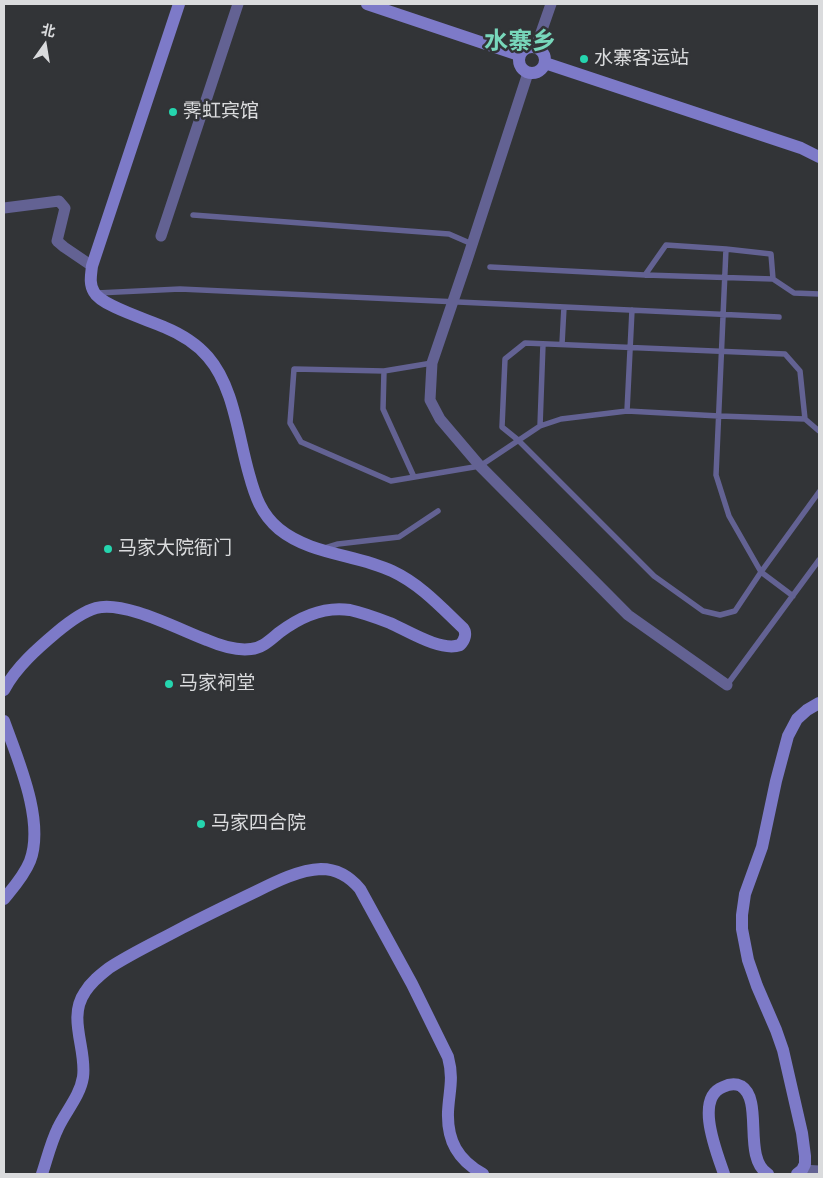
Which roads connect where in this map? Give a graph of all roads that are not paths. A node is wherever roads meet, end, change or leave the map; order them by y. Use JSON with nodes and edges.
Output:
{"nodes":[{"id":1,"x":179,"y":4,"type":"edge"},
{"id":2,"x":238,"y":4,"type":"edge"},
{"id":3,"x":367,"y":4,"type":"edge"},
{"id":4,"x":551,"y":4,"type":"edge"},
{"id":5,"x":536,"y":47,"type":"junction"},
{"id":6,"x":519,"y":55,"type":"junction"},
{"id":7,"x":545,"y":63,"type":"junction"},
{"id":8,"x":528,"y":73,"type":"junction"},
{"id":9,"x":819,"y":157,"type":"edge"},
{"id":10,"x":4,"y":208,"type":"edge"},
{"id":11,"x":193,"y":215,"type":"dead end"},
{"id":12,"x":162,"y":236,"type":"dead end"},
{"id":13,"x":472,"y":244,"type":"junction"},
{"id":14,"x":726,"y":249,"type":"junction"},
{"id":15,"x":92,"y":266,"type":"junction"},
{"id":16,"x":490,"y":267,"type":"dead end"},
{"id":17,"x":645,"y":275,"type":"junction"},
{"id":18,"x":725,"y":278,"type":"junction"},
{"id":19,"x":773,"y":279,"type":"junction"},
{"id":20,"x":94,"y":293,"type":"junction"},
{"id":21,"x":819,"y":294,"type":"edge"},
{"id":22,"x":452,"y":302,"type":"junction"},
{"id":23,"x":564,"y":307,"type":"junction"},
{"id":24,"x":632,"y":310,"type":"junction"},
{"id":25,"x":723,"y":314,"type":"junction"},
{"id":26,"x":779,"y":316,"type":"dead end"},
{"id":27,"x":543,"y":344,"type":"junction"},
{"id":28,"x":562,"y":344,"type":"junction"},
{"id":29,"x":630,"y":348,"type":"junction"},
{"id":30,"x":722,"y":351,"type":"junction"},
{"id":31,"x":432,"y":363,"type":"junction"},
{"id":32,"x":384,"y":371,"type":"junction"},
{"id":33,"x":628,"y":411,"type":"junction"},
{"id":34,"x":719,"y":416,"type":"junction"},
{"id":35,"x":805,"y":418,"type":"junction"},
{"id":36,"x":540,"y":426,"type":"junction"},
{"id":37,"x":819,"y":431,"type":"edge"},
{"id":38,"x":518,"y":440,"type":"junction"},
{"id":39,"x":480,"y":466,"type":"junction"},
{"id":40,"x":414,"y":477,"type":"junction"},
{"id":41,"x":819,"y":492,"type":"edge"},
{"id":42,"x":438,"y":511,"type":"dead end"},
{"id":43,"x":320,"y":550,"type":"junction"},
{"id":44,"x":819,"y":560,"type":"edge"},
{"id":45,"x":761,"y":572,"type":"junction"},
{"id":46,"x":793,"y":596,"type":"junction"},
{"id":47,"x":728,"y":685,"type":"joint"},
{"id":48,"x":4,"y":690,"type":"edge"},
{"id":49,"x":819,"y":703,"type":"edge"},
{"id":50,"x":4,"y":721,"type":"edge"},
{"id":51,"x":4,"y":899,"type":"edge"},
{"id":52,"x":819,"y":1171,"type":"edge"},
{"id":53,"x":800,"y":1172,"type":"edge"},
{"id":54,"x":42,"y":1174,"type":"edge"},
{"id":55,"x":482,"y":1174,"type":"edge"},
{"id":56,"x":724,"y":1174,"type":"edge"},
{"id":57,"x":768,"y":1174,"type":"edge"}],
"edges":[{"from":1,"to":15,"type":"main road"},
{"from":2,"to":12,"type":"street"},
{"from":3,"to":6,"type":"main road"},
{"from":4,"to":5,"type":"street"},
{"from":5,"to":6,"type":"main road"},
{"from":5,"to":7,"type":"main road"},
{"from":6,"to":8,"type":"main road"},
{"from":7,"to":8,"type":"main road"},
{"from":7,"to":9,"type":"main road"},
{"from":8,"to":13,"type":"street"},
{"from":10,"to":15,"type":"street"},
{"from":11,"to":13,"type":"lane"},
{"from":13,"to":22,"type":"street"},
{"from":14,"to":17,"type":"lane"},
{"from":14,"to":18,"type":"lane"},
{"from":14,"to":19,"type":"lane"},
{"from":15,"to":20,"type":"main road"},
{"from":16,"to":17,"type":"lane"},
{"from":17,"to":18,"type":"lane"},
{"from":18,"to":19,"type":"lane"},
{"from":18,"to":25,"type":"lane"},
{"from":19,"to":21,"type":"lane"},
{"from":20,"to":22,"type":"lane"},
{"from":20,"to":43,"type":"main road"},
{"from":22,"to":23,"type":"lane"},
{"from":22,"to":31,"type":"street"},
{"from":23,"to":24,"type":"lane"},
{"from":23,"to":28,"type":"lane"},
{"from":24,"to":25,"type":"lane"},
{"from":24,"to":29,"type":"lane"},
{"from":25,"to":26,"type":"lane"},
{"from":25,"to":30,"type":"lane"},
{"from":27,"to":28,"type":"lane"},
{"from":27,"to":36,"type":"lane"},
{"from":27,"to":38,"type":"lane"},
{"from":28,"to":29,"type":"lane"},
{"from":29,"to":30,"type":"lane"},
{"from":29,"to":33,"type":"lane"},
{"from":30,"to":34,"type":"lane"},
{"from":30,"to":35,"type":"lane"},
{"from":31,"to":32,"type":"lane"},
{"from":31,"to":39,"type":"street"},
{"from":32,"to":40,"type":"lane"},
{"from":32,"to":40,"type":"lane"},
{"from":33,"to":34,"type":"lane"},
{"from":33,"to":36,"type":"lane"},
{"from":34,"to":35,"type":"lane"},
{"from":34,"to":45,"type":"lane"},
{"from":35,"to":37,"type":"lane"},
{"from":36,"to":38,"type":"lane"},
{"from":38,"to":39,"type":"lane"},
{"from":38,"to":45,"type":"lane"},
{"from":39,"to":40,"type":"lane"},
{"from":39,"to":47,"type":"street"},
{"from":41,"to":45,"type":"lane"},
{"from":42,"to":43,"type":"lane"},
{"from":43,"to":48,"type":"main road"},
{"from":44,"to":46,"type":"lane"},
{"from":45,"to":46,"type":"lane"},
{"from":46,"to":47,"type":"lane"},
{"from":49,"to":53,"type":"main road"},
{"from":50,"to":51,"type":"main road"},
{"from":52,"to":53,"type":"street"},
{"from":54,"to":55,"type":"main road"},
{"from":56,"to":57,"type":"main road"}]}
